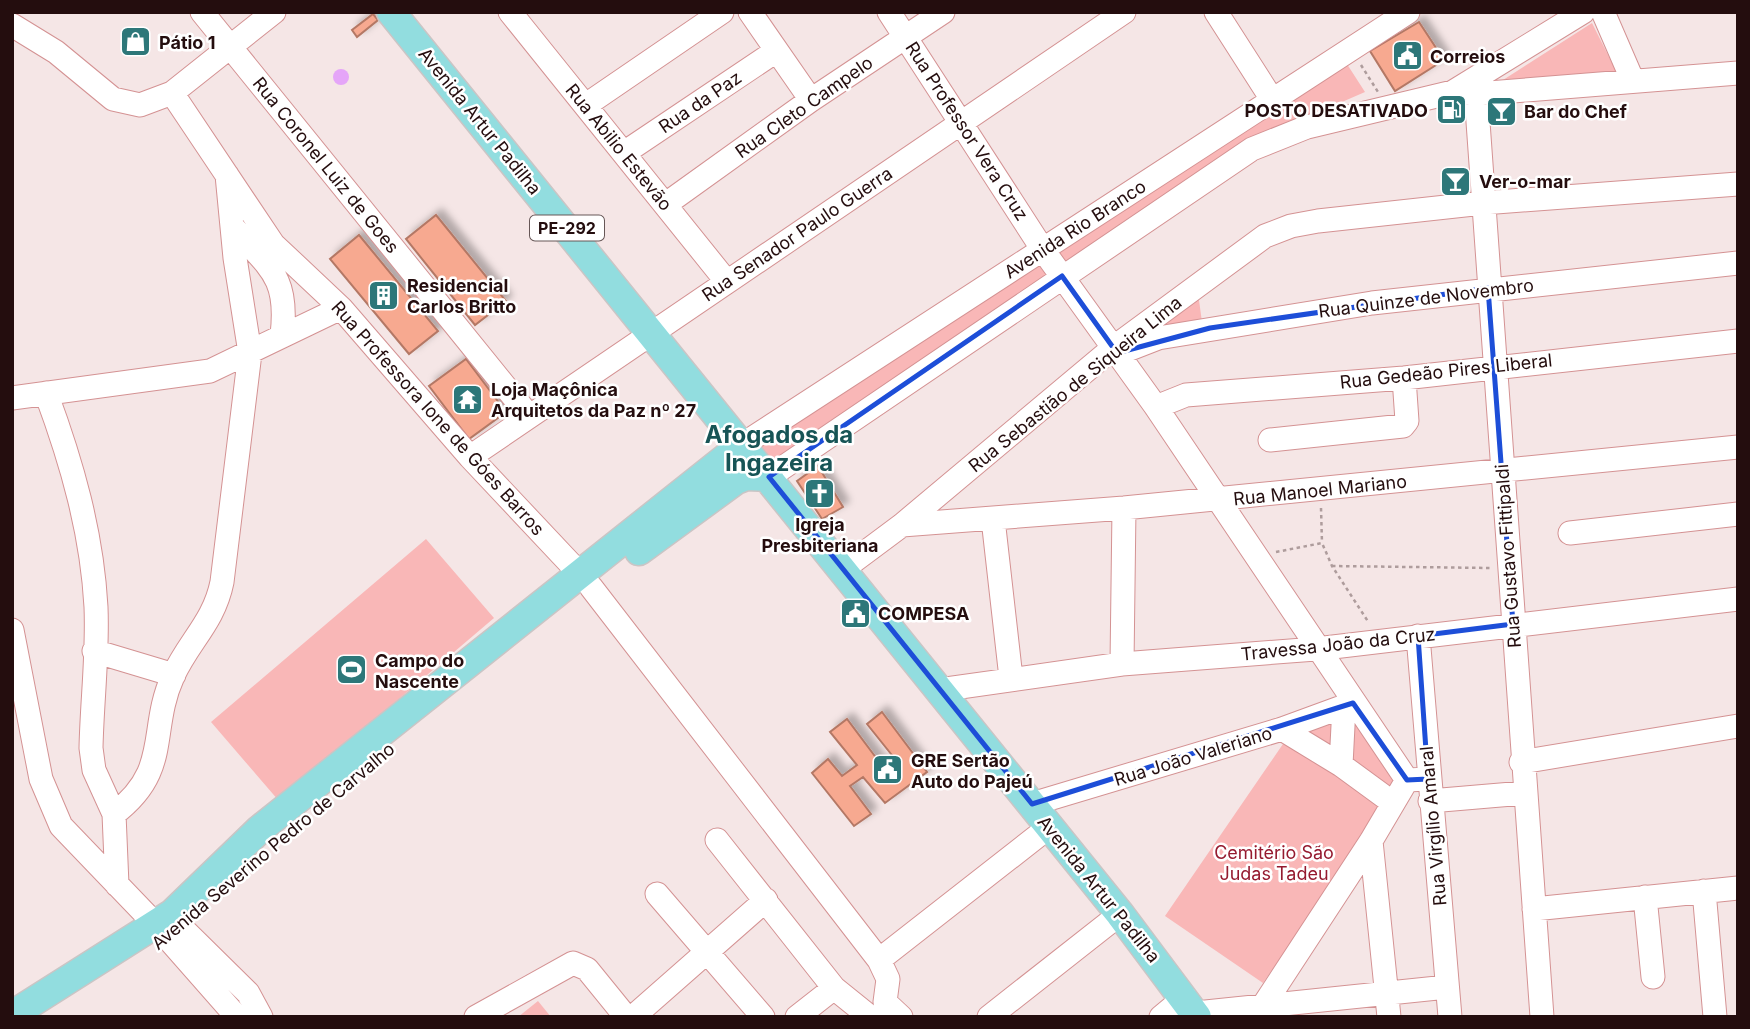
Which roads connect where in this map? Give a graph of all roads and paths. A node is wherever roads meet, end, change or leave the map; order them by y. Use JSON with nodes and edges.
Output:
{"nodes":[{"id":1,"x":202,"y":12,"type":"edge"},
{"id":2,"x":274,"y":12,"type":"edge"},
{"id":3,"x":391,"y":12,"type":"edge"},
{"id":4,"x":510,"y":12,"type":"edge"},
{"id":5,"x":722,"y":12,"type":"edge"},
{"id":6,"x":750,"y":12,"type":"edge"},
{"id":7,"x":890,"y":12,"type":"edge"},
{"id":8,"x":943,"y":12,"type":"edge"},
{"id":9,"x":1124,"y":12,"type":"edge"},
{"id":10,"x":1216,"y":12,"type":"edge"},
{"id":11,"x":1408,"y":12,"type":"edge"},
{"id":12,"x":1583,"y":12,"type":"edge"},
{"id":13,"x":1603,"y":12,"type":"edge"},
{"id":14,"x":12,"y":25,"type":"edge"},
{"id":15,"x":906,"y":37,"type":"junction"},
{"id":16,"x":230,"y":47,"type":"junction"},
{"id":17,"x":1352,"y":49,"type":"junction"},
{"id":18,"x":776,"y":51,"type":"junction"},
{"id":19,"x":1738,"y":73,"type":"edge"},
{"id":20,"x":1632,"y":79,"type":"junction"},
{"id":21,"x":172,"y":93,"type":"junction"},
{"id":22,"x":1465,"y":93,"type":"junction"},
{"id":23,"x":811,"y":100,"type":"junction"},
{"id":24,"x":1273,"y":101,"type":"junction"},
{"id":25,"x":586,"y":105,"type":"junction"},
{"id":26,"x":1387,"y":106,"type":"junction"},
{"id":27,"x":962,"y":121,"type":"junction"},
{"id":28,"x":624,"y":153,"type":"junction"},
{"id":29,"x":227,"y":175,"type":"junction"},
{"id":30,"x":1738,"y":184,"type":"edge"},
{"id":31,"x":1483,"y":203,"type":"junction"},
{"id":32,"x":666,"y":204,"type":"junction"},
{"id":33,"x":233,"y":227,"type":"junction"},
{"id":34,"x":1043,"y":250,"type":"junction"},
{"id":35,"x":1738,"y":263,"type":"edge"},
{"id":36,"x":1062,"y":276,"type":"junction"},
{"id":37,"x":727,"y":282,"type":"junction"},
{"id":38,"x":1488,"y":288,"type":"junction"},
{"id":39,"x":341,"y":308,"type":"junction"},
{"id":40,"x":653,"y":333,"type":"junction"},
{"id":41,"x":282,"y":335,"type":"junction"},
{"id":42,"x":1738,"y":341,"type":"edge"},
{"id":43,"x":1116,"y":351,"type":"junction"},
{"id":44,"x":250,"y":353,"type":"junction"},
{"id":45,"x":1494,"y":367,"type":"junction"},
{"id":46,"x":1404,"y":378,"type":"junction"},
{"id":47,"x":46,"y":393,"type":"junction"},
{"id":48,"x":12,"y":398,"type":"edge"},
{"id":49,"x":1156,"y":407,"type":"junction"},
{"id":50,"x":530,"y":416,"type":"junction"},
{"id":51,"x":1270,"y":440,"type":"dead end"},
{"id":52,"x":742,"y":444,"type":"junction"},
{"id":53,"x":1738,"y":447,"type":"edge"},
{"id":54,"x":470,"y":457,"type":"junction"},
{"id":55,"x":1502,"y":471,"type":"junction"},
{"id":56,"x":769,"y":477,"type":"junction"},
{"id":57,"x":1320,"y":490,"type":"junction"},
{"id":58,"x":1216,"y":500,"type":"junction"},
{"id":59,"x":1125,"y":509,"type":"junction"},
{"id":60,"x":1738,"y":514,"type":"edge"},
{"id":61,"x":993,"y":519,"type":"junction"},
{"id":62,"x":902,"y":525,"type":"junction"},
{"id":63,"x":1570,"y":533,"type":"dead end"},
{"id":64,"x":1322,"y":543,"type":"junction"},
{"id":65,"x":1255,"y":556,"type":"junction"},
{"id":66,"x":1332,"y":566,"type":"junction"},
{"id":67,"x":1507,"y":568,"type":"junction"},
{"id":68,"x":843,"y":569,"type":"junction"},
{"id":69,"x":579,"y":587,"type":"junction"},
{"id":70,"x":1738,"y":599,"type":"edge"},
{"id":71,"x":1513,"y":624,"type":"junction"},
{"id":72,"x":12,"y":630,"type":"edge"},
{"id":73,"x":1418,"y":636,"type":"junction"},
{"id":74,"x":1380,"y":641,"type":"junction"},
{"id":75,"x":1317,"y":649,"type":"junction"},
{"id":76,"x":94,"y":652,"type":"junction"},
{"id":77,"x":1122,"y":664,"type":"junction"},
{"id":78,"x":174,"y":675,"type":"junction"},
{"id":79,"x":1011,"y":678,"type":"junction"},
{"id":80,"x":939,"y":691,"type":"junction"},
{"id":81,"x":1349,"y":704,"type":"junction"},
{"id":82,"x":1738,"y":726,"type":"edge"},
{"id":83,"x":1282,"y":729,"type":"junction"},
{"id":84,"x":1521,"y":762,"type":"junction"},
{"id":85,"x":1341,"y":765,"type":"junction"},
{"id":86,"x":1422,"y":787,"type":"junction"},
{"id":87,"x":1524,"y":793,"type":"junction"},
{"id":88,"x":1393,"y":803,"type":"junction"},
{"id":89,"x":1032,"y":804,"type":"junction"},
{"id":90,"x":114,"y":814,"type":"junction"},
{"id":91,"x":1049,"y":827,"type":"junction"},
{"id":92,"x":717,"y":839,"type":"dead end"},
{"id":93,"x":1371,"y":841,"type":"junction"},
{"id":94,"x":117,"y":885,"type":"junction"},
{"id":95,"x":1738,"y":888,"type":"edge"},
{"id":96,"x":1704,"y":891,"type":"junction"},
{"id":97,"x":657,"y":894,"type":"dead end"},
{"id":98,"x":1645,"y":897,"type":"junction"},
{"id":99,"x":766,"y":900,"type":"junction"},
{"id":100,"x":1534,"y":909,"type":"junction"},
{"id":101,"x":1120,"y":914,"type":"junction"},
{"id":102,"x":168,"y":930,"type":"junction"},
{"id":103,"x":708,"y":952,"type":"junction"},
{"id":104,"x":879,"y":960,"type":"junction"},
{"id":105,"x":1653,"y":977,"type":"dead end"},
{"id":106,"x":1447,"y":987,"type":"junction"},
{"id":107,"x":834,"y":988,"type":"junction"},
{"id":108,"x":1263,"y":1006,"type":"junction"},
{"id":109,"x":1389,"y":1006,"type":"edge"},
{"id":110,"x":1193,"y":1009,"type":"edge"},
{"id":111,"x":881,"y":1013,"type":"edge"},
{"id":112,"x":12,"y":1015,"type":"edge"},
{"id":113,"x":484,"y":1015,"type":"edge"},
{"id":114,"x":42,"y":1017,"type":"edge"},
{"id":115,"x":237,"y":1017,"type":"edge"},
{"id":116,"x":261,"y":1017,"type":"edge"},
{"id":117,"x":626,"y":1017,"type":"edge"},
{"id":118,"x":633,"y":1017,"type":"edge"},
{"id":119,"x":763,"y":1017,"type":"edge"},
{"id":120,"x":797,"y":1017,"type":"edge"},
{"id":121,"x":989,"y":1017,"type":"edge"},
{"id":122,"x":1161,"y":1017,"type":"edge"},
{"id":123,"x":1450,"y":1017,"type":"edge"},
{"id":124,"x":1542,"y":1017,"type":"edge"},
{"id":125,"x":1715,"y":1017,"type":"edge"}],
"edges":[{"from":1,"to":16,"type":"street","name":"Rua Coronel Luiz de Goes"},
{"from":2,"to":16,"type":"street"},
{"from":3,"to":40,"type":"main road","name":"Avenida Artur Padilha","number":"PE-292"},
{"from":4,"to":25,"type":"street","name":"Rua Abilio Estevão"},
{"from":5,"to":25,"type":"street"},
{"from":6,"to":18,"type":"street"},
{"from":7,"to":15,"type":"street","name":"Rua Professor Vera Cruz"},
{"from":8,"to":15,"type":"street","name":"Rua Cleto Campelo"},
{"from":9,"to":27,"type":"street","name":"Rua Senador Paulo Guerra"},
{"from":10,"to":24,"type":"street"},
{"from":11,"to":17,"type":"street","name":"Avenida Rio Branco"},
{"from":12,"to":22,"type":"street"},
{"from":13,"to":20,"type":"street"},
{"from":14,"to":21,"type":"street"},
{"from":15,"to":23,"type":"street","name":"Rua Cleto Campelo"},
{"from":15,"to":27,"type":"street","name":"Rua Professor Vera Cruz"},
{"from":16,"to":21,"type":"street"},
{"from":16,"to":50,"type":"street","name":"Rua Coronel Luiz de Goes"},
{"from":17,"to":24,"type":"street","name":"Avenida Rio Branco"},
{"from":17,"to":26,"type":"path"},
{"from":18,"to":23,"type":"street"},
{"from":18,"to":28,"type":"street","name":"Rua da Paz"},
{"from":19,"to":20,"type":"street"},
{"from":20,"to":22,"type":"street"},
{"from":21,"to":29,"type":"street","name":"Rua Professora Ione de Góes Barros"},
{"from":22,"to":26,"type":"street","name":"Avenida Rio Branco"},
{"from":22,"to":31,"type":"street","name":"Rua Gustavo Fittipaldi"},
{"from":23,"to":32,"type":"street","name":"Rua Cleto Campelo"},
{"from":24,"to":34,"type":"street","name":"Avenida Rio Branco"},
{"from":25,"to":28,"type":"street","name":"Rua Abilio Estevão"},
{"from":26,"to":36,"type":"street","name":"Avenida Rio Branco"},
{"from":27,"to":34,"type":"street","name":"Rua Professor Vera Cruz"},
{"from":27,"to":37,"type":"street","name":"Rua Senador Paulo Guerra"},
{"from":28,"to":32,"type":"street","name":"Rua Abilio Estevão"},
{"from":29,"to":33,"type":"street"},
{"from":29,"to":39,"type":"street","name":"Rua Professora Ione de Góes Barros"},
{"from":30,"to":31,"type":"street","name":"Rua Sebastião de Siqueira Lima"},
{"from":31,"to":38,"type":"street","name":"Rua Gustavo Fittipaldi"},
{"from":31,"to":43,"type":"street","name":"Rua Sebastião de Siqueira Lima"},
{"from":32,"to":37,"type":"street","name":"Rua Abilio Estevão"},
{"from":33,"to":41,"type":"street"},
{"from":33,"to":44,"type":"street"},
{"from":34,"to":36,"type":"street","name":"Rua Professor Vera Cruz"},
{"from":34,"to":52,"type":"street","name":"Avenida Rio Branco"},
{"from":35,"to":38,"type":"street","name":"Rua Quinze de Novembro"},
{"from":36,"to":43,"type":"street","name":"Rua Professor Vera Cruz"},
{"from":36,"to":56,"type":"street","name":"Avenida Rio Branco"},
{"from":37,"to":40,"type":"street","name":"Rua Senador Paulo Guerra"},
{"from":38,"to":43,"type":"street","name":"Rua Quinze de Novembro"},
{"from":38,"to":45,"type":"street","name":"Rua Gustavo Fittipaldi"},
{"from":39,"to":41,"type":"street"},
{"from":39,"to":54,"type":"street","name":"Rua Professora Ione de Góes Barros"},
{"from":40,"to":50,"type":"street","name":"Rua Senador Paulo Guerra"},
{"from":40,"to":52,"type":"main road","name":"Avenida Artur Padilha","number":"PE-292"},
{"from":41,"to":44,"type":"street"},
{"from":42,"to":45,"type":"street","name":"Rua Gedeão Pires Liberal"},
{"from":43,"to":49,"type":"street","name":"Rua Professor Vera Cruz"},
{"from":43,"to":62,"type":"street","name":"Rua Sebastião de Siqueira Lima"},
{"from":44,"to":47,"type":"street"},
{"from":44,"to":78,"type":"street"},
{"from":45,"to":46,"type":"street","name":"Rua Gedeão Pires Liberal"},
{"from":45,"to":55,"type":"street","name":"Rua Gustavo Fittipaldi"},
{"from":46,"to":49,"type":"street","name":"Rua Gedeão Pires Liberal"},
{"from":46,"to":51,"type":"street"},
{"from":47,"to":48,"type":"street"},
{"from":47,"to":76,"type":"street"},
{"from":49,"to":58,"type":"street","name":"Rua Professor Vera Cruz"},
{"from":50,"to":54,"type":"street","name":"Rua Senador Paulo Guerra"},
{"from":52,"to":56,"type":"main road","name":"Avenida Artur Padilha","number":"PE-292"},
{"from":52,"to":69,"type":"main road","name":"Avenida Severino Pedro de Carvalho"},
{"from":53,"to":55,"type":"street","name":"Rua Manoel Mariano"},
{"from":54,"to":69,"type":"street","name":"Rua Professora Ione de Góes Barros"},
{"from":55,"to":57,"type":"street","name":"Rua Manoel Mariano"},
{"from":55,"to":67,"type":"street","name":"Rua Gustavo Fittipaldi"},
{"from":56,"to":68,"type":"main road","name":"Avenida Artur Padilha","number":"PE-292"},
{"from":56,"to":69,"type":"main road","name":"Avenida Severino Pedro de Carvalho"},
{"from":57,"to":58,"type":"street","name":"Rua Manoel Mariano"},
{"from":57,"to":64,"type":"path"},
{"from":58,"to":59,"type":"street","name":"Rua Manoel Mariano"},
{"from":58,"to":65,"type":"street","name":"Rua Professor Vera Cruz"},
{"from":59,"to":61,"type":"street","name":"Rua Manoel Mariano"},
{"from":59,"to":77,"type":"street"},
{"from":60,"to":63,"type":"street"},
{"from":61,"to":62,"type":"street","name":"Rua Manoel Mariano"},
{"from":61,"to":79,"type":"street"},
{"from":62,"to":68,"type":"street","name":"Rua Sebastião de Siqueira Lima"},
{"from":64,"to":65,"type":"path"},
{"from":64,"to":66,"type":"path"},
{"from":65,"to":75,"type":"street","name":"Rua Professor Vera Cruz"},
{"from":66,"to":67,"type":"path"},
{"from":66,"to":74,"type":"path"},
{"from":67,"to":71,"type":"street","name":"Rua Gustavo Fittipaldi"},
{"from":68,"to":80,"type":"main road","name":"Avenida Artur Padilha","number":"PE-292"},
{"from":69,"to":102,"type":"main road","name":"Avenida Severino Pedro de Carvalho"},
{"from":69,"to":104,"type":"street","name":"Rua Professora Ione de Góes Barros"},
{"from":70,"to":71,"type":"street","name":"Travessa João da Cruz"},
{"from":71,"to":73,"type":"street","name":"Travessa João da Cruz"},
{"from":71,"to":84,"type":"street","name":"Rua Gustavo Fittipaldi"},
{"from":72,"to":94,"type":"street"},
{"from":73,"to":74,"type":"street","name":"Travessa João da Cruz"},
{"from":73,"to":86,"type":"street","name":"Rua Virgílio Amaral"},
{"from":74,"to":75,"type":"street","name":"Travessa João da Cruz"},
{"from":75,"to":77,"type":"street","name":"Travessa João da Cruz"},
{"from":75,"to":81,"type":"street","name":"Rua Professor Vera Cruz"},
{"from":76,"to":78,"type":"street"},
{"from":76,"to":90,"type":"street"},
{"from":77,"to":79,"type":"street","name":"Travessa João da Cruz"},
{"from":78,"to":90,"type":"street"},
{"from":79,"to":80,"type":"street","name":"Travessa João da Cruz"},
{"from":80,"to":89,"type":"main road","name":"Avenida Artur Padilha","number":"PE-292"},
{"from":81,"to":83,"type":"street","name":"Rua João Valeriano"},
{"from":81,"to":85,"type":"street"},
{"from":81,"to":86,"type":"street","name":"Rua Professor Vera Cruz"},
{"from":82,"to":84,"type":"street"},
{"from":83,"to":85,"type":"street"},
{"from":83,"to":89,"type":"street","name":"Rua João Valeriano"},
{"from":84,"to":87,"type":"street","name":"Rua Gustavo Fittipaldi"},
{"from":85,"to":88,"type":"street"},
{"from":86,"to":87,"type":"street"},
{"from":86,"to":88,"type":"street"},
{"from":86,"to":106,"type":"street","name":"Rua Virgílio Amaral"},
{"from":87,"to":100,"type":"street","name":"Rua Gustavo Fittipaldi"},
{"from":88,"to":93,"type":"street"},
{"from":89,"to":91,"type":"main road","name":"Avenida Artur Padilha","number":"PE-292"},
{"from":90,"to":94,"type":"street"},
{"from":91,"to":101,"type":"main road","name":"Avenida Artur Padilha","number":"PE-292"},
{"from":91,"to":104,"type":"street"},
{"from":92,"to":99,"type":"street"},
{"from":93,"to":108,"type":"street"},
{"from":93,"to":109,"type":"street"},
{"from":94,"to":102,"type":"street"},
{"from":95,"to":96,"type":"street"},
{"from":96,"to":98,"type":"street"},
{"from":96,"to":125,"type":"street"},
{"from":97,"to":103,"type":"street"},
{"from":98,"to":100,"type":"street"},
{"from":98,"to":105,"type":"street"},
{"from":99,"to":103,"type":"street"},
{"from":99,"to":107,"type":"street"},
{"from":100,"to":124,"type":"street","name":"Rua Gustavo Fittipaldi"},
{"from":101,"to":110,"type":"main road","name":"Avenida Artur Padilha","number":"PE-292"},
{"from":101,"to":121,"type":"street"},
{"from":102,"to":112,"type":"main road","name":"Avenida Severino Pedro de Carvalho"},
{"from":102,"to":114,"type":"main road","name":"Avenida Severino Pedro de Carvalho"},
{"from":102,"to":115,"type":"street"},
{"from":102,"to":116,"type":"street"},
{"from":103,"to":118,"type":"street"},
{"from":103,"to":119,"type":"street"},
{"from":104,"to":111,"type":"street","name":"Rua Professora Ione de Góes Barros"},
{"from":106,"to":109,"type":"street"},
{"from":106,"to":123,"type":"street","name":"Rua Virgílio Amaral"},
{"from":107,"to":111,"type":"street"},
{"from":107,"to":120,"type":"street"},
{"from":108,"to":109,"type":"street"},
{"from":108,"to":110,"type":"street"},
{"from":110,"to":122,"type":"street"},
{"from":113,"to":117,"type":"street"}]}
